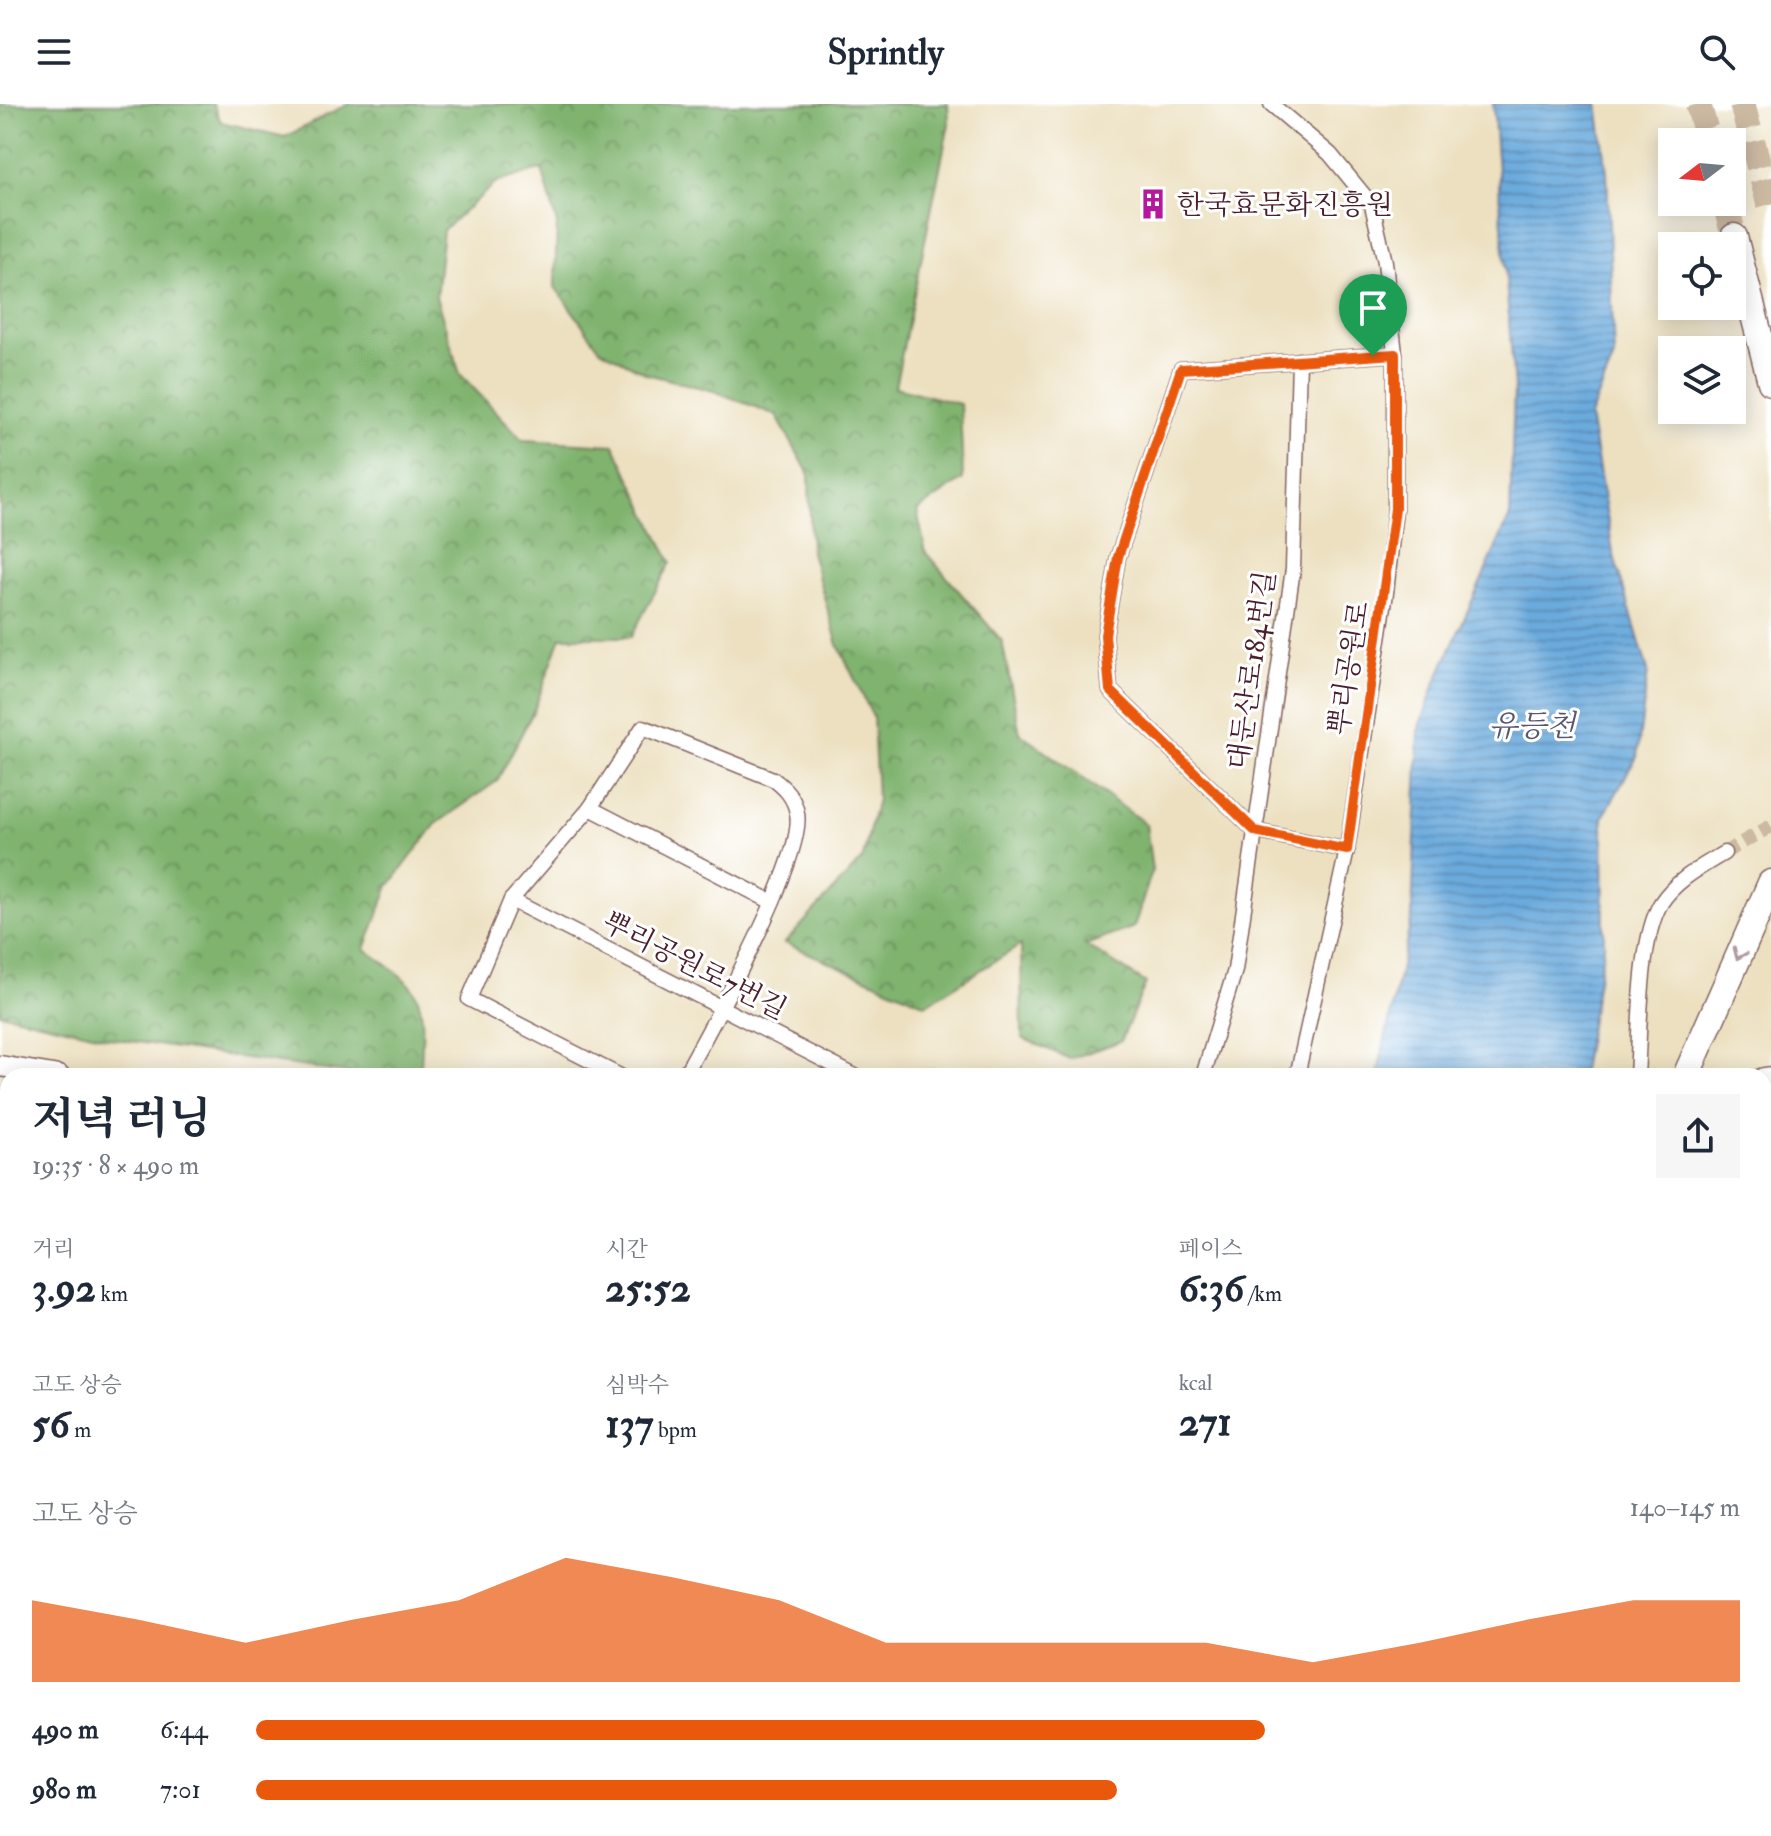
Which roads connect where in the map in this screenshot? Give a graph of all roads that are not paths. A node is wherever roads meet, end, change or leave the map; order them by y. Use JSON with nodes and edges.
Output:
{"nodes":[{"id":1,"x":1271,"y":104,"type":"edge"},
{"id":2,"x":1746,"y":284,"type":"edge"},
{"id":3,"x":1395,"y":354,"type":"junction"},
{"id":4,"x":1299,"y":360,"type":"junction"},
{"id":5,"x":1771,"y":382,"type":"edge"},
{"id":6,"x":590,"y":808,"type":"junction"},
{"id":7,"x":1255,"y":831,"type":"junction"},
{"id":8,"x":1347,"y":850,"type":"junction"},
{"id":9,"x":1724,"y":853,"type":"tunnel mouth"},
{"id":10,"x":1771,"y":883,"type":"edge"},
{"id":11,"x":511,"y":900,"type":"junction"},
{"id":12,"x":772,"y":902,"type":"junction"},
{"id":13,"x":722,"y":1008,"type":"junction"},
{"id":14,"x":604,"y":1068,"type":"edge"},
{"id":15,"x":688,"y":1068,"type":"edge"},
{"id":16,"x":839,"y":1068,"type":"edge"},
{"id":17,"x":1205,"y":1068,"type":"edge"},
{"id":18,"x":1299,"y":1068,"type":"edge"},
{"id":19,"x":1638,"y":1068,"type":"edge"},
{"id":20,"x":1690,"y":1068,"type":"edge"}],
"edges":[{"from":1,"to":3,"type":"street","name":"뿌리공원로"},
{"from":2,"to":5,"type":"highway"},
{"from":3,"to":4,"type":"street"},
{"from":3,"to":8,"type":"street","name":"뿌리공원로"},
{"from":4,"to":7,"type":"street","name":"대둔산로184번길"},
{"from":4,"to":7,"type":"street"},
{"from":6,"to":11,"type":"street"},
{"from":6,"to":12,"type":"street"},
{"from":6,"to":12,"type":"street"},
{"from":7,"to":8,"type":"street"},
{"from":7,"to":17,"type":"street","name":"대둔산로184번길"},
{"from":8,"to":18,"type":"street","name":"뿌리공원로"},
{"from":9,"to":19,"type":"street"},
{"from":10,"to":20,"type":"highway","one_way":true},
{"from":11,"to":13,"type":"street","name":"뿌리공원로7번길"},
{"from":11,"to":14,"type":"street"},
{"from":12,"to":13,"type":"street"},
{"from":13,"to":15,"type":"street"},
{"from":13,"to":16,"type":"street","name":"뿌리공원로7번길"}]}
